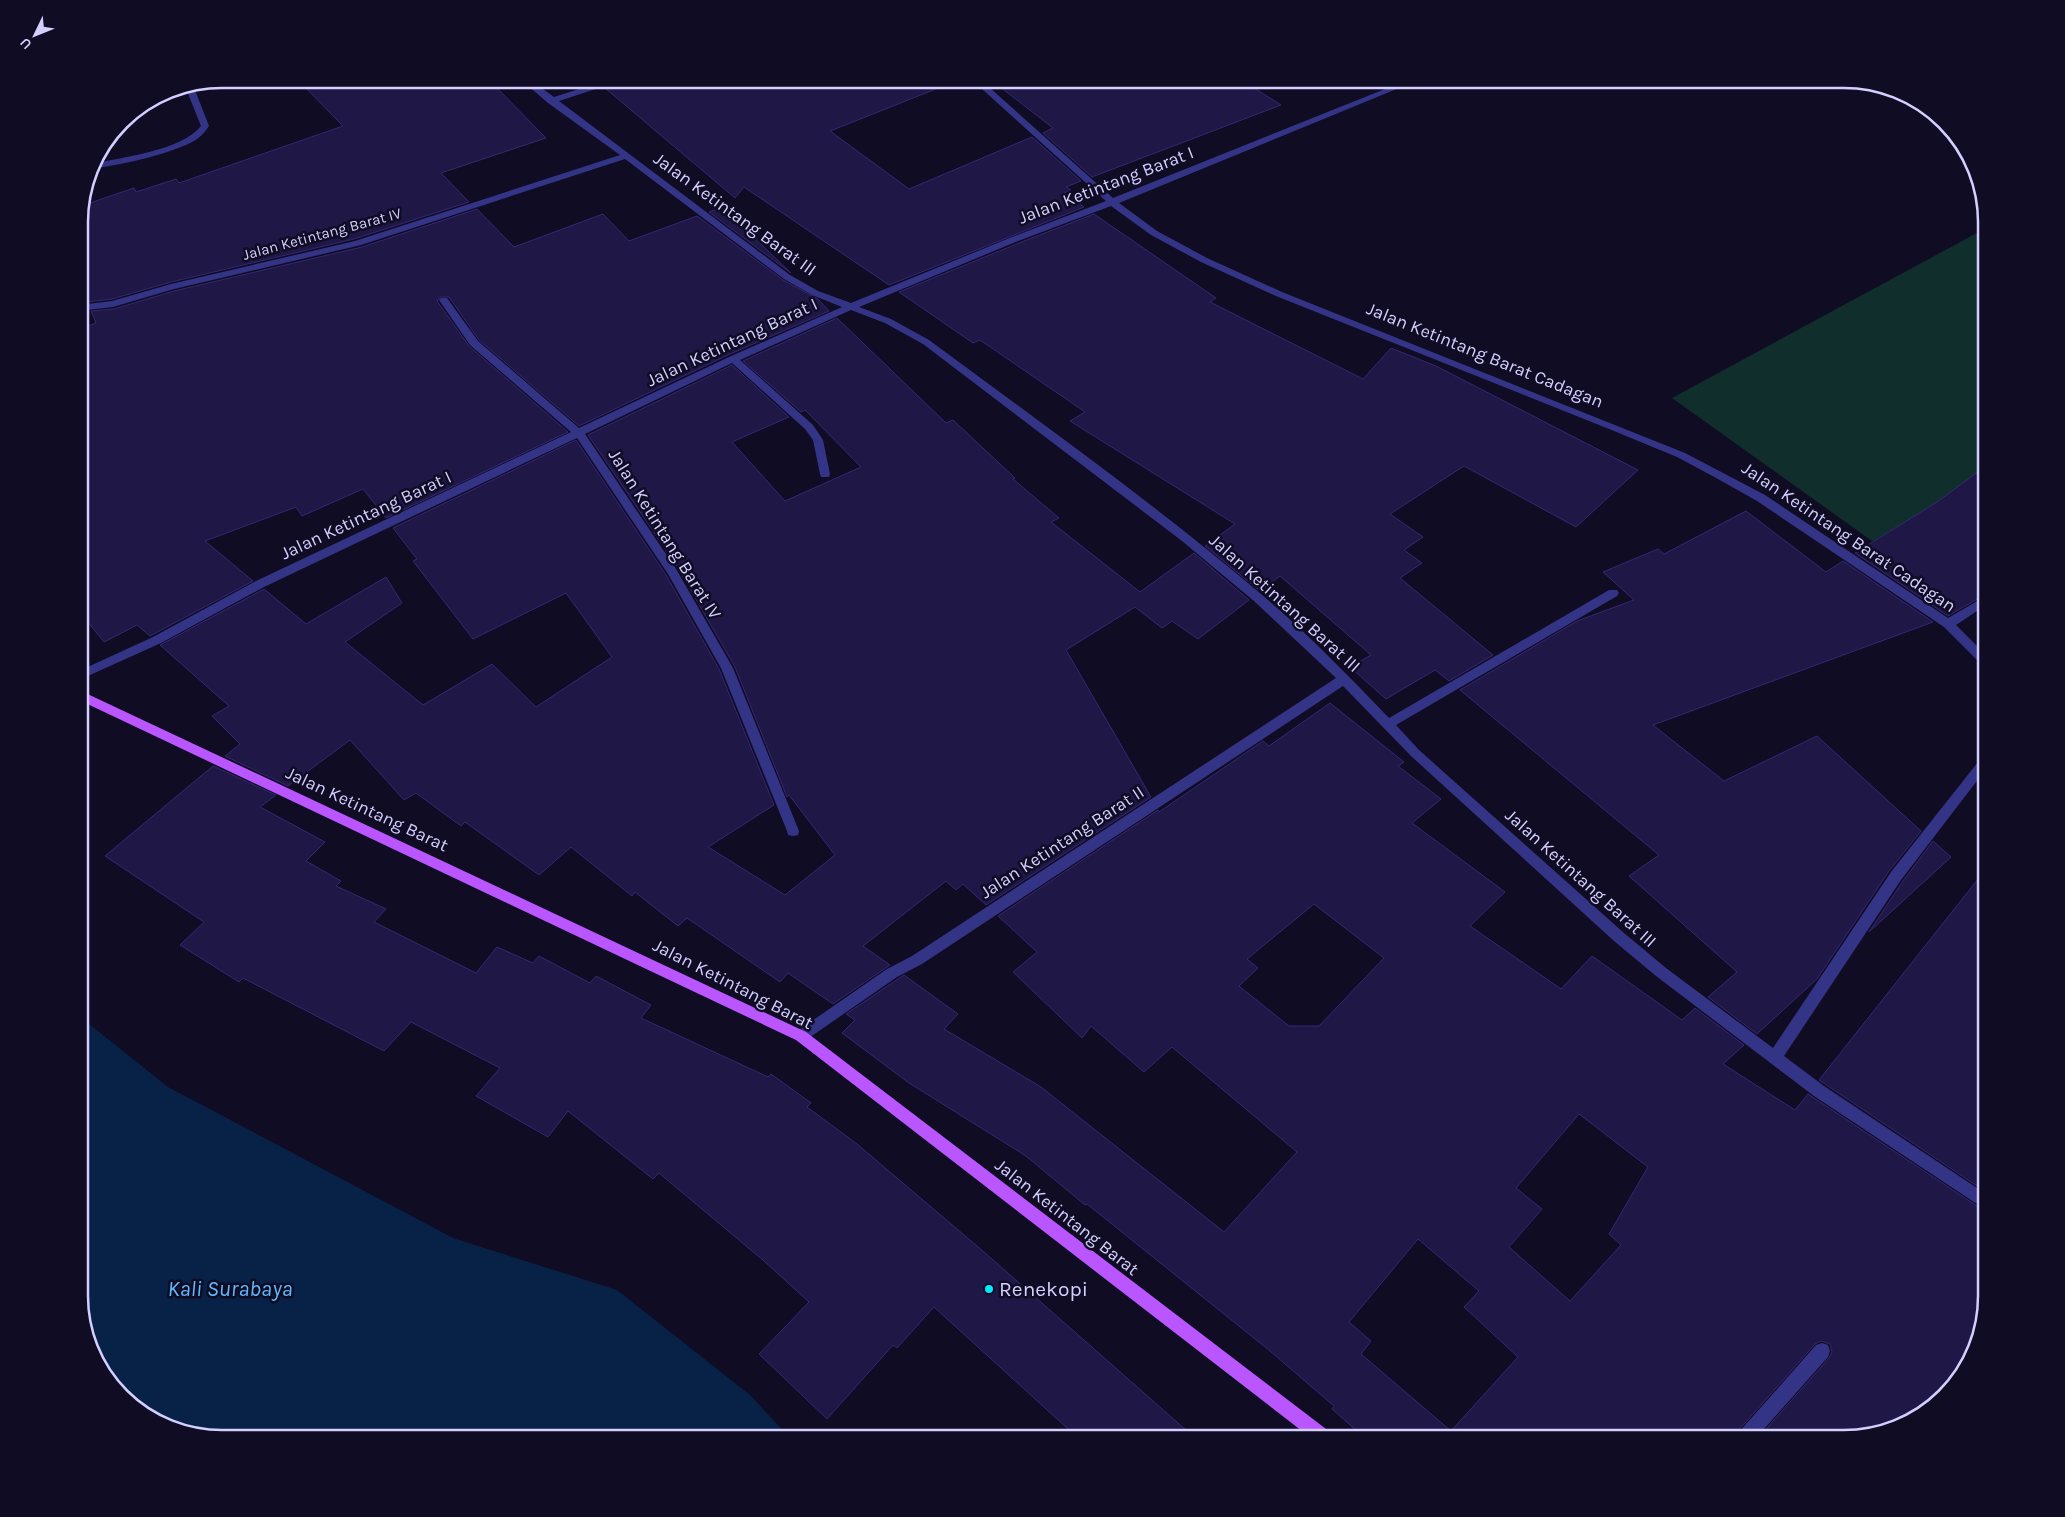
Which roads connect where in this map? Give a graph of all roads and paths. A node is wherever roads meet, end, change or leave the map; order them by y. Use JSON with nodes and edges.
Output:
{"nodes":[{"id":1,"x":536,"y":88,"type":"edge"},
{"id":2,"x":589,"y":88,"type":"edge"},
{"id":3,"x":985,"y":88,"type":"edge"},
{"id":4,"x":1395,"y":88,"type":"edge"},
{"id":5,"x":191,"y":91,"type":"edge"},
{"id":6,"x":551,"y":100,"type":"junction"},
{"id":7,"x":626,"y":156,"type":"junction"},
{"id":8,"x":100,"y":164,"type":"edge"},
{"id":9,"x":1112,"y":202,"type":"junction"},
{"id":10,"x":444,"y":300,"type":"dead end"},
{"id":11,"x":88,"y":307,"type":"edge"},
{"id":12,"x":850,"y":308,"type":"junction"},
{"id":13,"x":733,"y":359,"type":"junction"},
{"id":14,"x":579,"y":433,"type":"junction"},
{"id":15,"x":825,"y":474,"type":"dead end"},
{"id":16,"x":1613,"y":593,"type":"dead end"},
{"id":17,"x":1978,"y":605,"type":"edge"},
{"id":18,"x":1948,"y":624,"type":"junction"},
{"id":19,"x":1978,"y":654,"type":"edge"},
{"id":20,"x":88,"y":672,"type":"edge"},
{"id":21,"x":1344,"y":679,"type":"junction"},
{"id":22,"x":88,"y":699,"type":"edge"},
{"id":23,"x":1387,"y":725,"type":"junction"},
{"id":24,"x":1978,"y":770,"type":"edge"},
{"id":25,"x":793,"y":831,"type":"dead end"},
{"id":26,"x":801,"y":1036,"type":"junction"},
{"id":27,"x":1774,"y":1058,"type":"junction"},
{"id":28,"x":1978,"y":1198,"type":"edge"},
{"id":29,"x":1822,"y":1351,"type":"dead end"},
{"id":30,"x":1314,"y":1430,"type":"edge"},
{"id":31,"x":1752,"y":1430,"type":"edge"}],
"edges":[{"from":1,"to":6,"type":"street","name":"Jalan Ketintang Barat III"},
{"from":2,"to":6,"type":"street"},
{"from":3,"to":9,"type":"street","name":"Jalan Ketintang Barat Cadagan"},
{"from":4,"to":9,"type":"street","name":"Jalan Ketintang Barat I"},
{"from":5,"to":8,"type":"street"},
{"from":6,"to":7,"type":"street","name":"Jalan Ketintang Barat III"},
{"from":7,"to":11,"type":"street","name":"Jalan Ketintang Barat IV"},
{"from":7,"to":12,"type":"street","name":"Jalan Ketintang Barat III"},
{"from":9,"to":12,"type":"street","name":"Jalan Ketintang Barat I"},
{"from":9,"to":18,"type":"street","name":"Jalan Ketintang Barat Cadagan"},
{"from":10,"to":14,"type":"street","name":"Jalan Ketintang Barat IV"},
{"from":12,"to":13,"type":"street","name":"Jalan Ketintang Barat I"},
{"from":12,"to":21,"type":"street","name":"Jalan Ketintang Barat III"},
{"from":13,"to":14,"type":"street","name":"Jalan Ketintang Barat I"},
{"from":13,"to":15,"type":"street"},
{"from":14,"to":20,"type":"street","name":"Jalan Ketintang Barat I"},
{"from":14,"to":25,"type":"street","name":"Jalan Ketintang Barat IV"},
{"from":16,"to":23,"type":"street"},
{"from":17,"to":18,"type":"street"},
{"from":18,"to":19,"type":"street","name":"Jalan Ketintang Barat Cadagan"},
{"from":21,"to":23,"type":"street","name":"Jalan Ketintang Barat III"},
{"from":21,"to":26,"type":"street","name":"Jalan Ketintang Barat II"},
{"from":22,"to":26,"type":"main road","name":"Jalan Ketintang Barat"},
{"from":23,"to":27,"type":"street","name":"Jalan Ketintang Barat III"},
{"from":24,"to":27,"type":"street"},
{"from":26,"to":30,"type":"main road","name":"Jalan Ketintang Barat"},
{"from":27,"to":28,"type":"street","name":"Jalan Ketintang Barat III"},
{"from":29,"to":31,"type":"street"}]}
